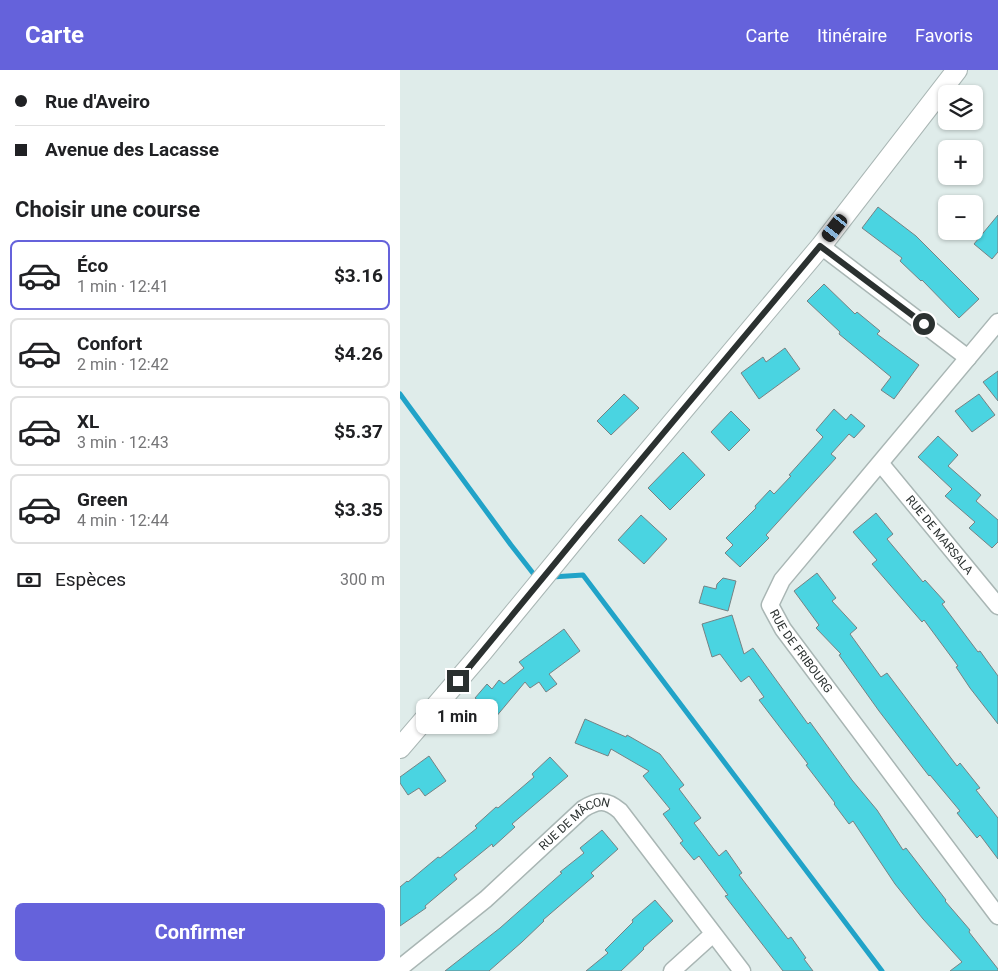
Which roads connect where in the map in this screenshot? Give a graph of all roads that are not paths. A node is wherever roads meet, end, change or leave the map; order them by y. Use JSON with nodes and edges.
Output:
{"nodes":[{"id":1,"x":957,"y":70,"type":"edge"},
{"id":2,"x":820,"y":246,"type":"junction"},
{"id":3,"x":998,"y":322,"type":"edge"},
{"id":4,"x":968,"y":358,"type":"junction"},
{"id":5,"x":880,"y":464,"type":"junction"},
{"id":6,"x":996,"y":600,"type":"edge"},
{"id":7,"x":400,"y":748,"type":"edge"},
{"id":8,"x":998,"y":916,"type":"edge"},
{"id":9,"x":713,"y":934,"type":"junction"},
{"id":10,"x":400,"y":968,"type":"edge"},
{"id":11,"x":672,"y":971,"type":"edge"},
{"id":12,"x":742,"y":971,"type":"edge"}],
"edges":[{"from":1,"to":2,"type":"street"},
{"from":2,"to":4,"type":"street"},
{"from":2,"to":7,"type":"street"},
{"from":3,"to":4,"type":"street","name":"RUE DE FRIBOURG"},
{"from":4,"to":5,"type":"street","name":"RUE DE FRIBOURG"},
{"from":5,"to":6,"type":"street","name":"RUE DE MARSALA"},
{"from":5,"to":8,"type":"street","name":"RUE DE FRIBOURG"},
{"from":9,"to":10,"type":"street","name":"RUE DE MÂCON"},
{"from":9,"to":11,"type":"street"},
{"from":9,"to":12,"type":"street","name":"RUE DE MÂCON"}]}
